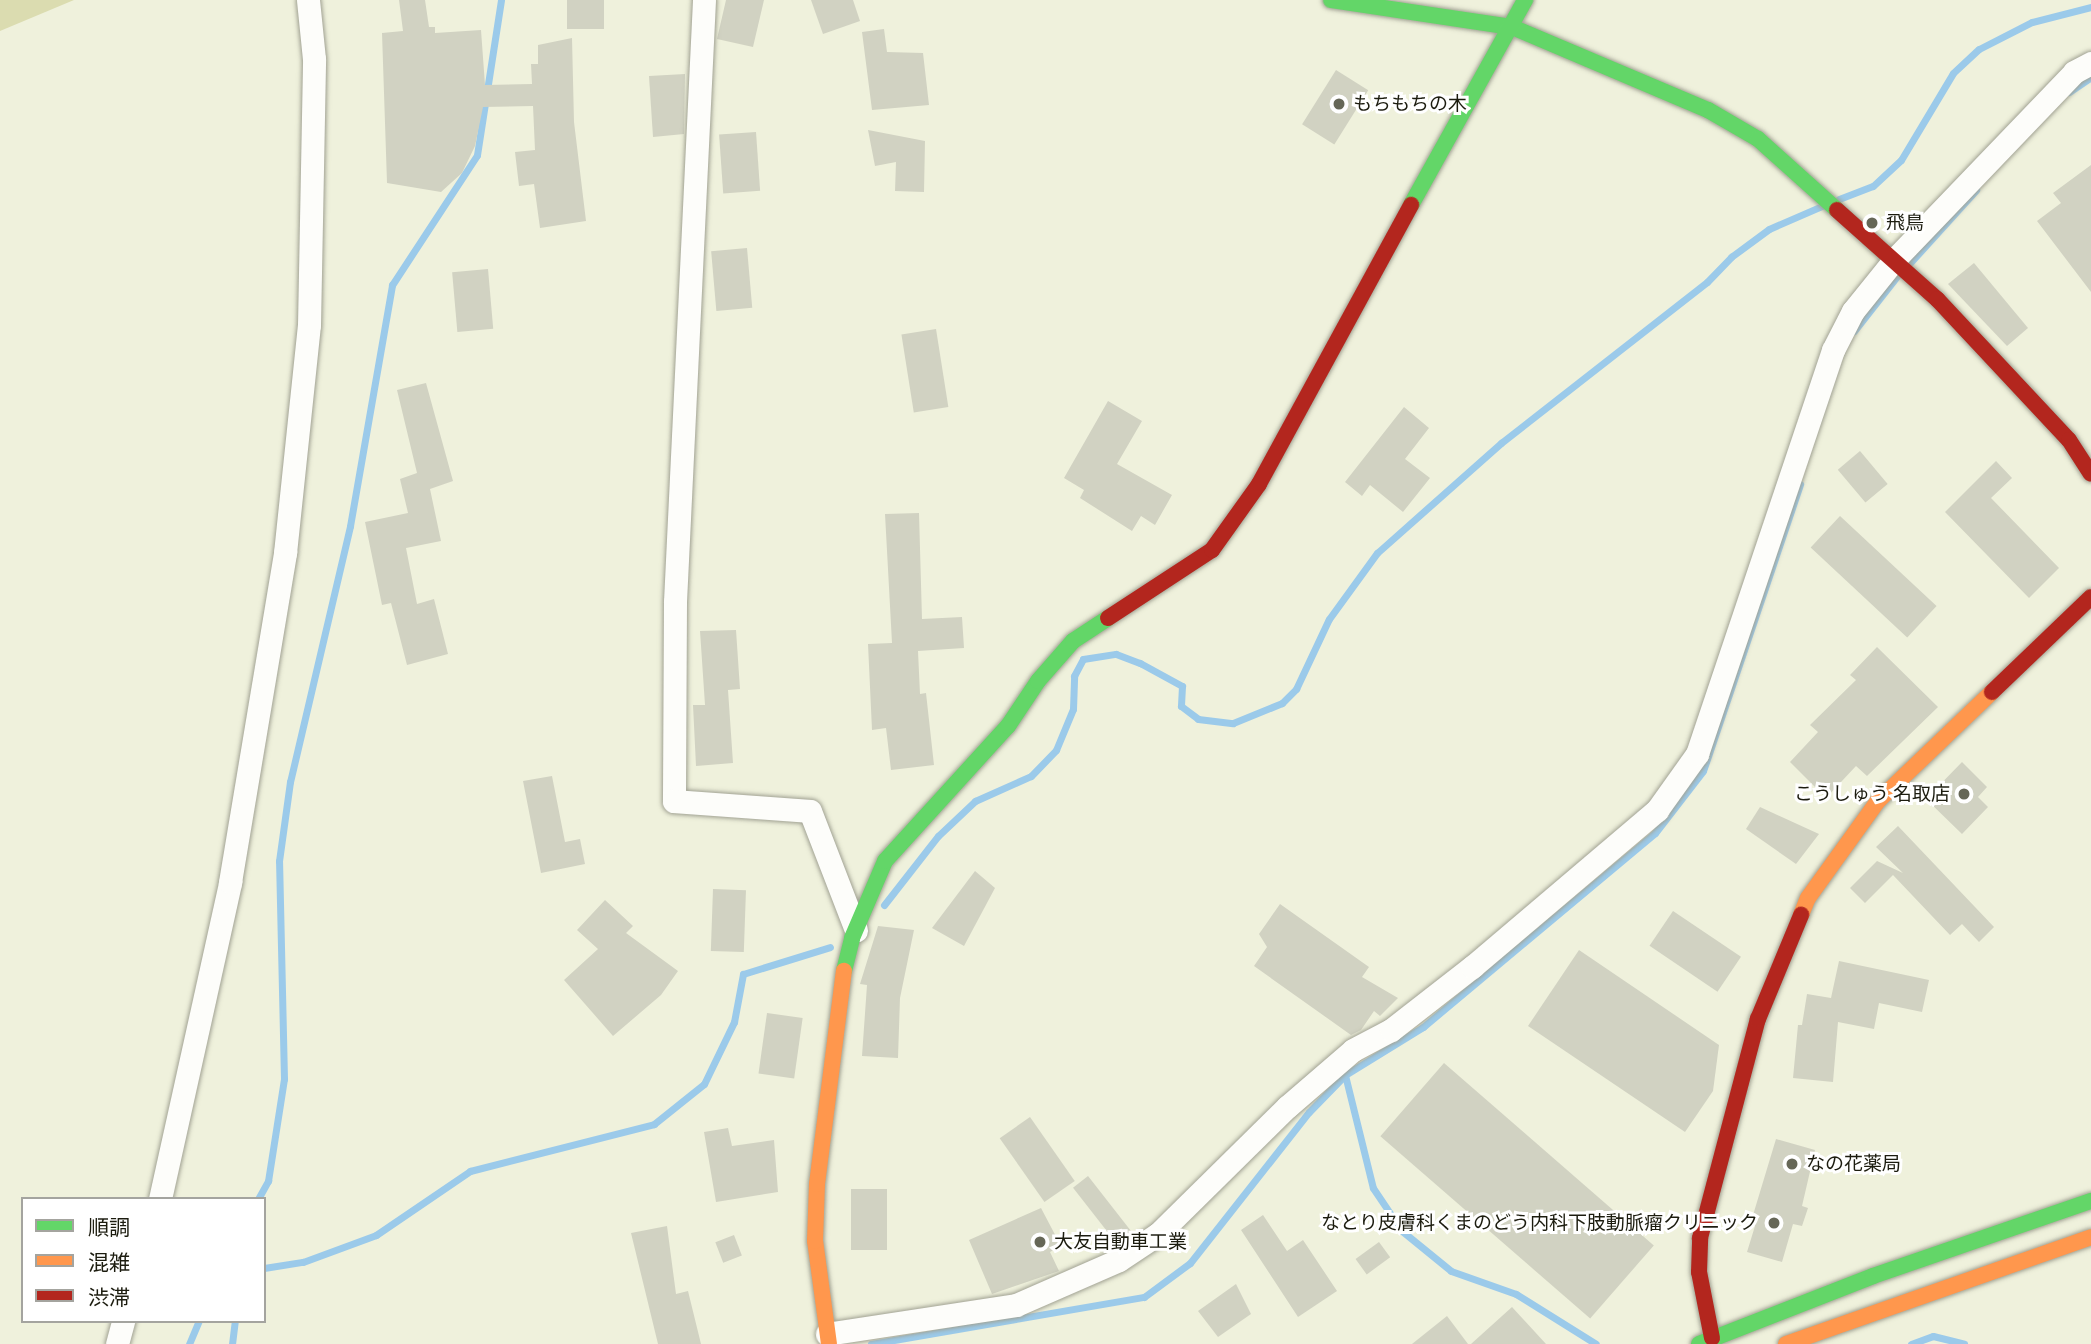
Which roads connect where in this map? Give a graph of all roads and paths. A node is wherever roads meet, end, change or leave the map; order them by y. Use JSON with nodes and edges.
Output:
{"nodes":[{"id":1,"x":308,"y":0,"type":"edge"},
{"id":2,"x":704,"y":0,"type":"edge"},
{"id":3,"x":1331,"y":0,"type":"edge"},
{"id":4,"x":1525,"y":0,"type":"edge"},
{"id":5,"x":1512,"y":27,"type":"junction"},
{"id":6,"x":2091,"y":62,"type":"edge"},
{"id":7,"x":1896,"y":262,"type":"junction"},
{"id":8,"x":2091,"y":474,"type":"edge"},
{"id":9,"x":2091,"y":597,"type":"edge"},
{"id":10,"x":856,"y":930,"type":"junction"},
{"id":11,"x":160,"y":1197,"type":"edge"},
{"id":12,"x":2091,"y":1200,"type":"edge"},
{"id":13,"x":2091,"y":1237,"type":"edge"},
{"id":14,"x":828,"y":1340,"type":"edge"},
{"id":15,"x":1705,"y":1341,"type":"edge"},
{"id":16,"x":1786,"y":1344,"type":"edge"}],
"edges":[{"from":1,"to":11,"type":"street"},
{"from":2,"to":10,"type":"street"},
{"from":3,"to":5,"type":"street"},
{"from":4,"to":5,"type":"street"},
{"from":5,"to":7,"type":"street"},
{"from":5,"to":10,"type":"street"},
{"from":6,"to":7,"type":"street"},
{"from":7,"to":8,"type":"street"},
{"from":7,"to":14,"type":"street"},
{"from":9,"to":15,"type":"street"},
{"from":10,"to":14,"type":"street"},
{"from":12,"to":15,"type":"street"},
{"from":13,"to":16,"type":"street"}]}
